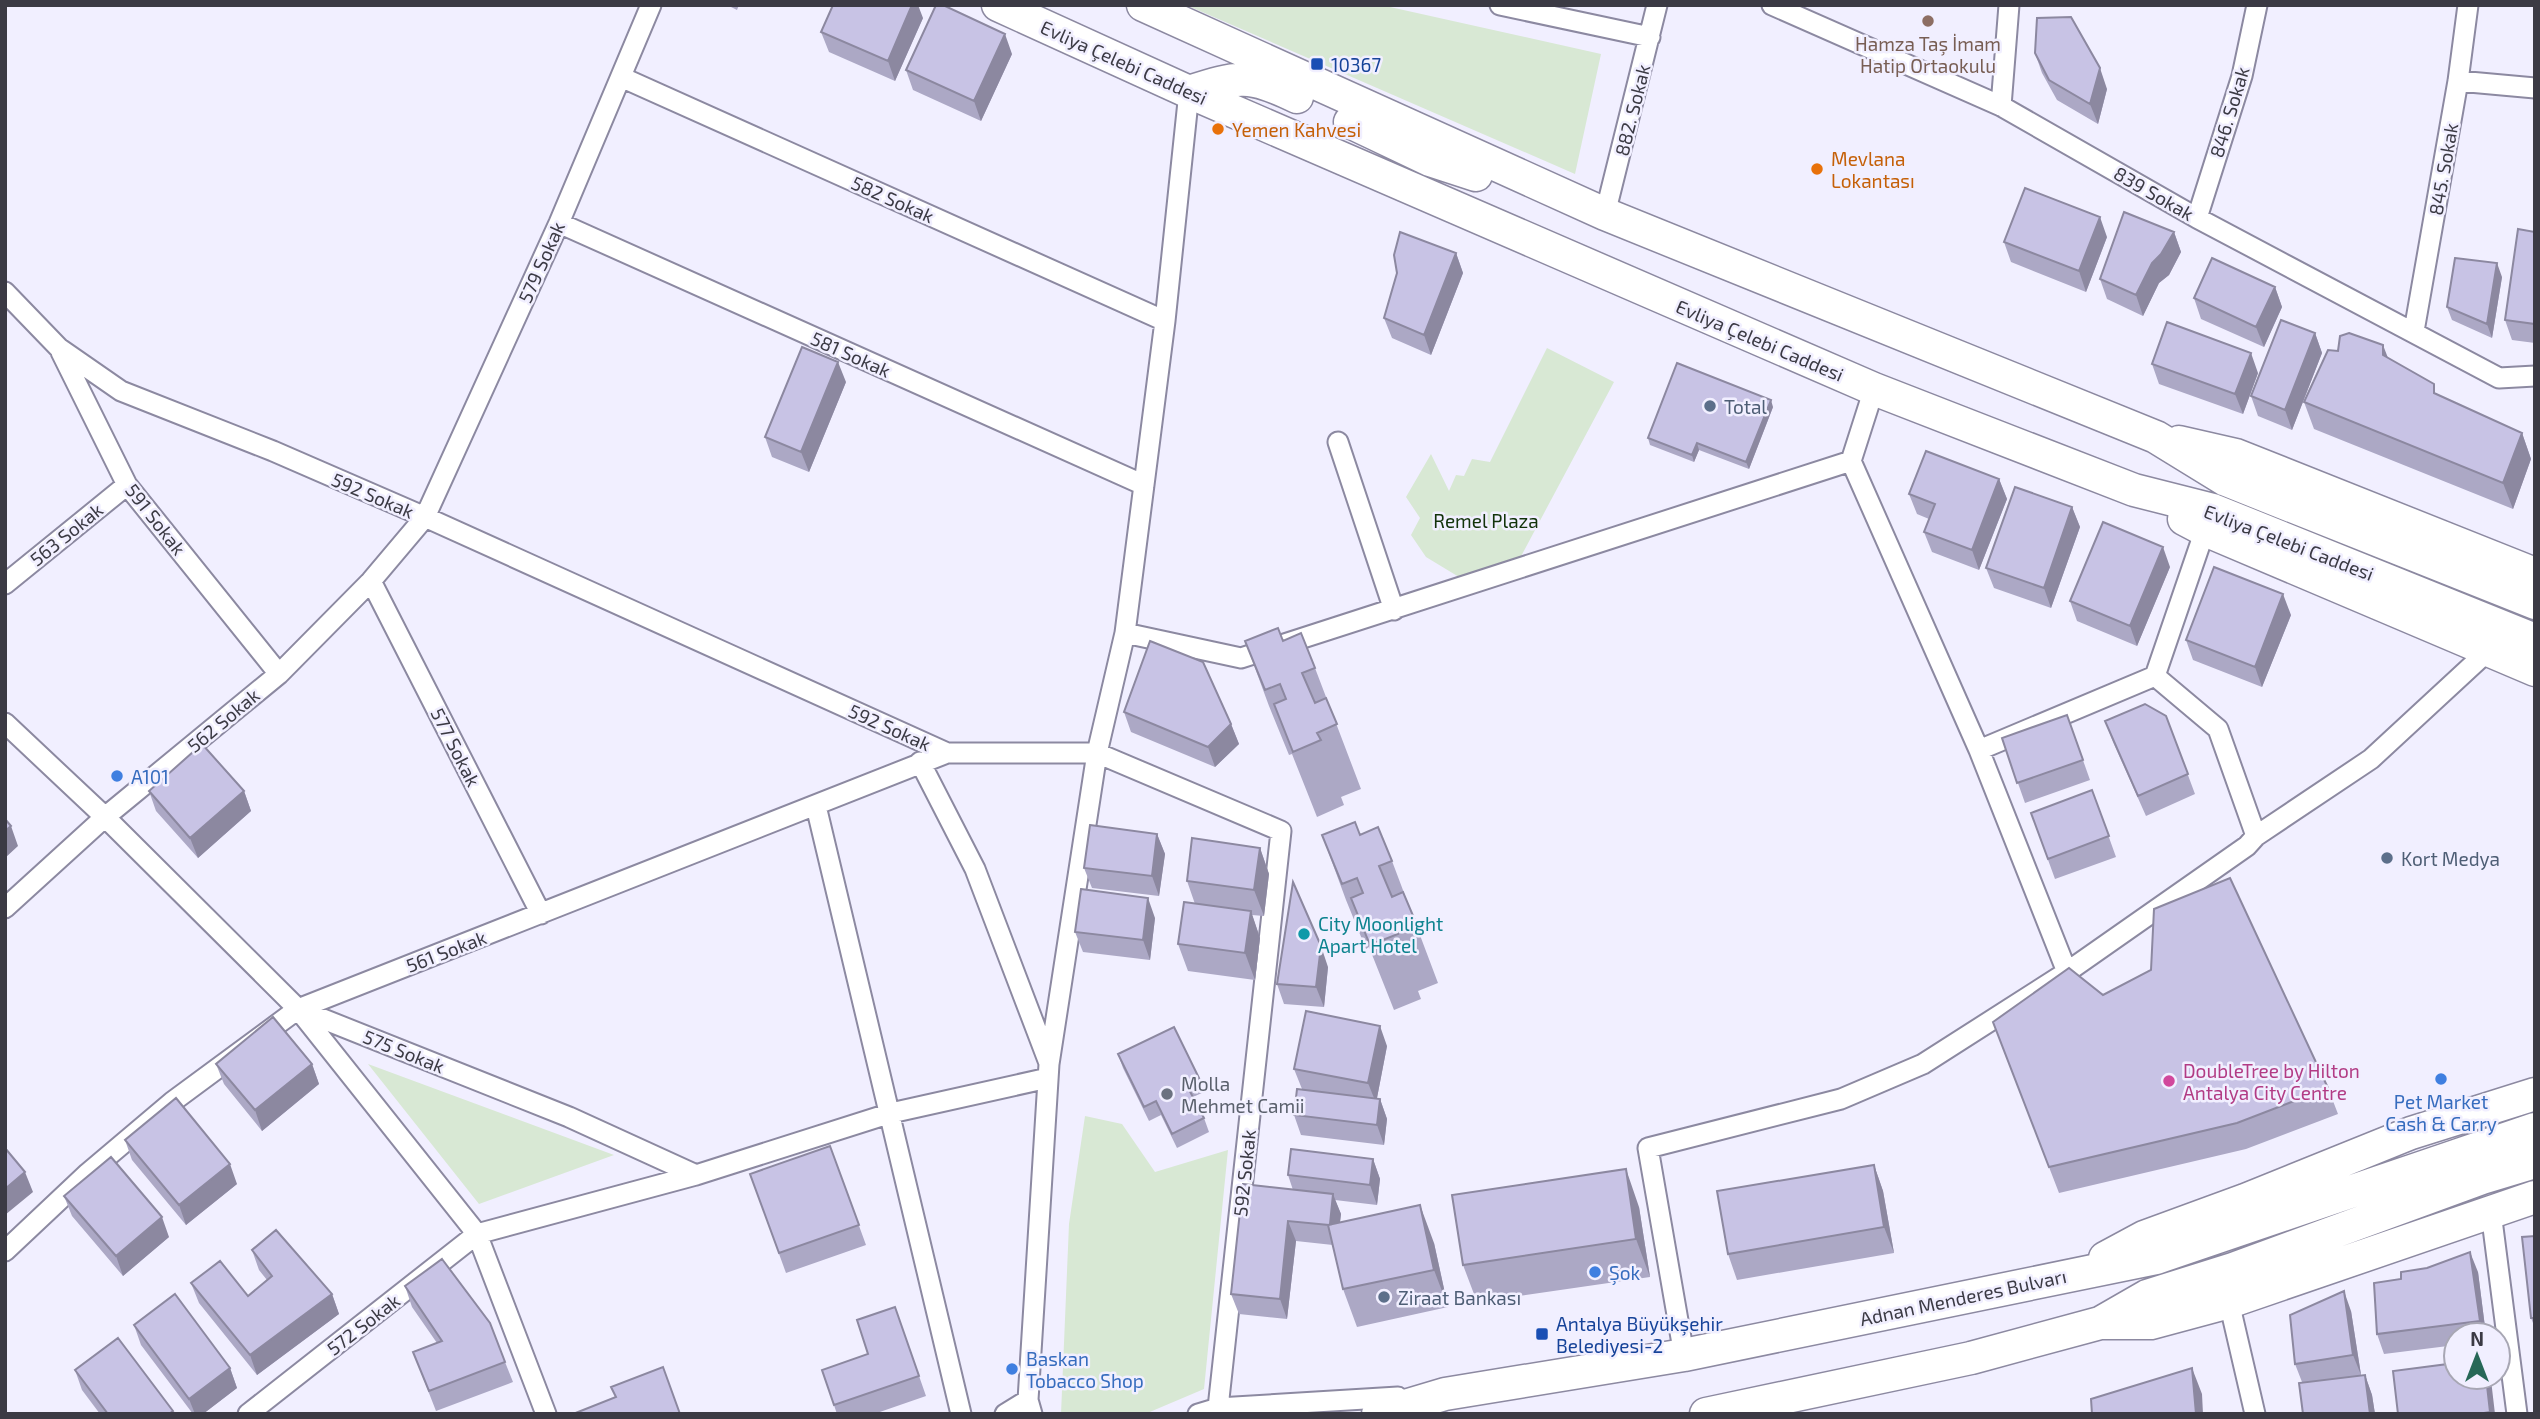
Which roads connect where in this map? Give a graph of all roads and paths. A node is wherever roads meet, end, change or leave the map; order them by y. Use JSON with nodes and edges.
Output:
{"nodes":[{"id":1,"x":651,"y":5,"type":"edge"},
{"id":2,"x":998,"y":5,"type":"edge"},
{"id":3,"x":1143,"y":5,"type":"edge"},
{"id":4,"x":1500,"y":5,"type":"edge"},
{"id":5,"x":1657,"y":5,"type":"edge"},
{"id":6,"x":1772,"y":5,"type":"edge"},
{"id":7,"x":2009,"y":5,"type":"edge"},
{"id":8,"x":2258,"y":5,"type":"edge"},
{"id":9,"x":2468,"y":5,"type":"edge"},
{"id":10,"x":1650,"y":37,"type":"junction"},
{"id":11,"x":621,"y":77,"type":"junction"},
{"id":12,"x":2458,"y":81,"type":"junction"},
{"id":13,"x":2535,"y":89,"type":"edge"},
{"id":14,"x":1189,"y":92,"type":"junction"},
{"id":15,"x":2001,"y":106,"type":"junction"},
{"id":16,"x":1605,"y":214,"type":"junction"},
{"id":17,"x":2196,"y":218,"type":"junction"},
{"id":18,"x":559,"y":223,"type":"junction"},
{"id":19,"x":5,"y":292,"type":"edge"},
{"id":20,"x":1165,"y":321,"type":"junction"},
{"id":21,"x":2414,"y":331,"type":"junction"},
{"id":22,"x":59,"y":348,"type":"junction"},
{"id":23,"x":2535,"y":376,"type":"edge"},
{"id":24,"x":1874,"y":389,"type":"junction"},
{"id":25,"x":2157,"y":437,"type":"junction"},
{"id":26,"x":1338,"y":442,"type":"dead end"},
{"id":27,"x":1851,"y":461,"type":"junction"},
{"id":28,"x":127,"y":485,"type":"junction"},
{"id":29,"x":1144,"y":485,"type":"junction"},
{"id":30,"x":2134,"y":490,"type":"junction"},
{"id":31,"x":425,"y":517,"type":"junction"},
{"id":32,"x":2204,"y":530,"type":"junction"},
{"id":33,"x":2535,"y":574,"type":"edge"},
{"id":34,"x":371,"y":581,"type":"junction"},
{"id":35,"x":5,"y":584,"type":"edge"},
{"id":36,"x":2535,"y":603,"type":"edge"},
{"id":37,"x":1394,"y":610,"type":"junction"},
{"id":38,"x":1125,"y":633,"type":"junction"},
{"id":39,"x":2535,"y":640,"type":"edge"},
{"id":40,"x":2490,"y":649,"type":"junction"},
{"id":41,"x":2535,"y":670,"type":"edge"},
{"id":42,"x":279,"y":674,"type":"junction"},
{"id":43,"x":2155,"y":676,"type":"junction"},
{"id":44,"x":5,"y":723,"type":"edge"},
{"id":45,"x":1979,"y":750,"type":"junction"},
{"id":46,"x":947,"y":753,"type":"junction"},
{"id":47,"x":1097,"y":753,"type":"junction"},
{"id":48,"x":920,"y":762,"type":"junction"},
{"id":49,"x":816,"y":806,"type":"junction"},
{"id":50,"x":105,"y":817,"type":"junction"},
{"id":51,"x":2256,"y":836,"type":"junction"},
{"id":52,"x":5,"y":908,"type":"edge"},
{"id":53,"x":541,"y":914,"type":"junction"},
{"id":54,"x":2067,"y":972,"type":"junction"},
{"id":55,"x":298,"y":1009,"type":"junction"},
{"id":56,"x":1049,"y":1071,"type":"junction"},
{"id":57,"x":2535,"y":1094,"type":"edge"},
{"id":58,"x":891,"y":1113,"type":"junction"},
{"id":59,"x":2535,"y":1129,"type":"edge"},
{"id":60,"x":2535,"y":1162,"type":"edge"},
{"id":61,"x":696,"y":1175,"type":"junction"},
{"id":62,"x":2535,"y":1198,"type":"edge"},
{"id":63,"x":2491,"y":1212,"type":"junction"},
{"id":64,"x":477,"y":1234,"type":"junction"},
{"id":65,"x":5,"y":1251,"type":"edge"},
{"id":66,"x":2081,"y":1271,"type":"junction"},
{"id":67,"x":2228,"y":1302,"type":"junction"},
{"id":68,"x":2100,"y":1323,"type":"junction"},
{"id":69,"x":1684,"y":1355,"type":"junction"},
{"id":70,"x":1445,"y":1394,"type":"junction"},
{"id":71,"x":1030,"y":1407,"type":"edge"},
{"id":72,"x":1218,"y":1408,"type":"junction"},
{"id":73,"x":248,"y":1414,"type":"edge"},
{"id":74,"x":546,"y":1414,"type":"edge"},
{"id":75,"x":961,"y":1414,"type":"edge"},
{"id":76,"x":1005,"y":1414,"type":"edge"},
{"id":77,"x":1198,"y":1414,"type":"edge"},
{"id":78,"x":1378,"y":1414,"type":"edge"},
{"id":79,"x":1706,"y":1414,"type":"edge"},
{"id":80,"x":2255,"y":1414,"type":"edge"},
{"id":81,"x":2517,"y":1414,"type":"edge"}],
"edges":[{"from":1,"to":11,"type":"street","name":"579 Sokak"},
{"from":2,"to":14,"type":"main road","name":"Evliya Çelebi Caddesi"},
{"from":3,"to":16,"type":"main road","name":"Evliya Çelebi Caddesi"},
{"from":4,"to":10,"type":"street"},
{"from":5,"to":10,"type":"street","name":"882. Sokak"},
{"from":6,"to":15,"type":"street","name":"839 Sokak"},
{"from":7,"to":15,"type":"street"},
{"from":8,"to":17,"type":"street","name":"846. Sokak"},
{"from":9,"to":12,"type":"street","name":"845. Sokak"},
{"from":10,"to":16,"type":"street","name":"882. Sokak"},
{"from":11,"to":18,"type":"street","name":"579 Sokak"},
{"from":11,"to":20,"type":"street","name":"582 Sokak"},
{"from":12,"to":13,"type":"street"},
{"from":12,"to":21,"type":"street","name":"845. Sokak"},
{"from":14,"to":16,"type":"main road"},
{"from":14,"to":20,"type":"street"},
{"from":14,"to":24,"type":"main road","name":"Evliya Çelebi Caddesi"},
{"from":15,"to":17,"type":"street","name":"839 Sokak"},
{"from":16,"to":25,"type":"main road","name":"Evliya Çelebi Caddesi"},
{"from":17,"to":21,"type":"street","name":"839 Sokak"},
{"from":18,"to":29,"type":"street","name":"581 Sokak"},
{"from":18,"to":31,"type":"street","name":"579 Sokak"},
{"from":19,"to":22,"type":"street","name":"592 Sokak"},
{"from":20,"to":29,"type":"street"},
{"from":21,"to":23,"type":"street","name":"839 Sokak"},
{"from":22,"to":28,"type":"street","name":"591 Sokak"},
{"from":22,"to":31,"type":"street","name":"592 Sokak"},
{"from":24,"to":27,"type":"street"},
{"from":24,"to":30,"type":"main road","name":"Evliya Çelebi Caddesi"},
{"from":25,"to":33,"type":"main road"},
{"from":25,"to":36,"type":"main road","name":"Evliya Çelebi Caddesi"},
{"from":26,"to":37,"type":"street"},
{"from":27,"to":37,"type":"street"},
{"from":27,"to":45,"type":"street"},
{"from":28,"to":35,"type":"street","name":"563 Sokak"},
{"from":28,"to":42,"type":"street","name":"591 Sokak"},
{"from":29,"to":38,"type":"street"},
{"from":30,"to":32,"type":"main road"},
{"from":30,"to":39,"type":"main road","name":"Evliya Çelebi Caddesi"},
{"from":31,"to":34,"type":"street","name":"562 Sokak"},
{"from":31,"to":46,"type":"street","name":"592 Sokak"},
{"from":32,"to":40,"type":"main road"},
{"from":32,"to":43,"type":"street"},
{"from":34,"to":42,"type":"street","name":"562 Sokak"},
{"from":34,"to":53,"type":"street","name":"577 Sokak"},
{"from":37,"to":38,"type":"street"},
{"from":38,"to":47,"type":"street"},
{"from":40,"to":41,"type":"main road"},
{"from":40,"to":51,"type":"street"},
{"from":42,"to":50,"type":"street","name":"562 Sokak"},
{"from":43,"to":45,"type":"street"},
{"from":43,"to":51,"type":"street"},
{"from":44,"to":50,"type":"street","name":"575 Sokak"},
{"from":45,"to":54,"type":"street"},
{"from":46,"to":47,"type":"street","name":"592 Sokak"},
{"from":46,"to":48,"type":"street","name":"561 Sokak"},
{"from":47,"to":56,"type":"street"},
{"from":47,"to":72,"type":"street","name":"592 Sokak"},
{"from":48,"to":49,"type":"street","name":"561 Sokak"},
{"from":48,"to":56,"type":"street"},
{"from":49,"to":53,"type":"street","name":"561 Sokak"},
{"from":49,"to":58,"type":"street"},
{"from":50,"to":52,"type":"street","name":"562 Sokak"},
{"from":50,"to":55,"type":"street","name":"575 Sokak"},
{"from":51,"to":54,"type":"street"},
{"from":53,"to":55,"type":"street","name":"561 Sokak"},
{"from":54,"to":69,"type":"street"},
{"from":55,"to":61,"type":"street","name":"575 Sokak"},
{"from":55,"to":64,"type":"street"},
{"from":55,"to":65,"type":"street","name":"561 Sokak"},
{"from":56,"to":58,"type":"street"},
{"from":56,"to":71,"type":"street"},
{"from":57,"to":66,"type":"main road"},
{"from":58,"to":61,"type":"street"},
{"from":58,"to":75,"type":"street"},
{"from":59,"to":66,"type":"main road","name":"Adnan Menderes Bulvarı"},
{"from":60,"to":68,"type":"main road"},
{"from":61,"to":64,"type":"street"},
{"from":62,"to":63,"type":"main road"},
{"from":63,"to":67,"type":"main road"},
{"from":63,"to":81,"type":"street"},
{"from":64,"to":73,"type":"street","name":"572 Sokak"},
{"from":64,"to":74,"type":"street"},
{"from":66,"to":69,"type":"main road","name":"Adnan Menderes Bulvarı"},
{"from":67,"to":68,"type":"main road"},
{"from":67,"to":80,"type":"street"},
{"from":68,"to":79,"type":"main road"},
{"from":69,"to":70,"type":"main road","name":"Adnan Menderes Bulvarı"},
{"from":70,"to":72,"type":"street"},
{"from":70,"to":78,"type":"main road","name":"Adnan Menderes Bulvarı"},
{"from":71,"to":76,"type":"street"},
{"from":72,"to":77,"type":"street"}]}
